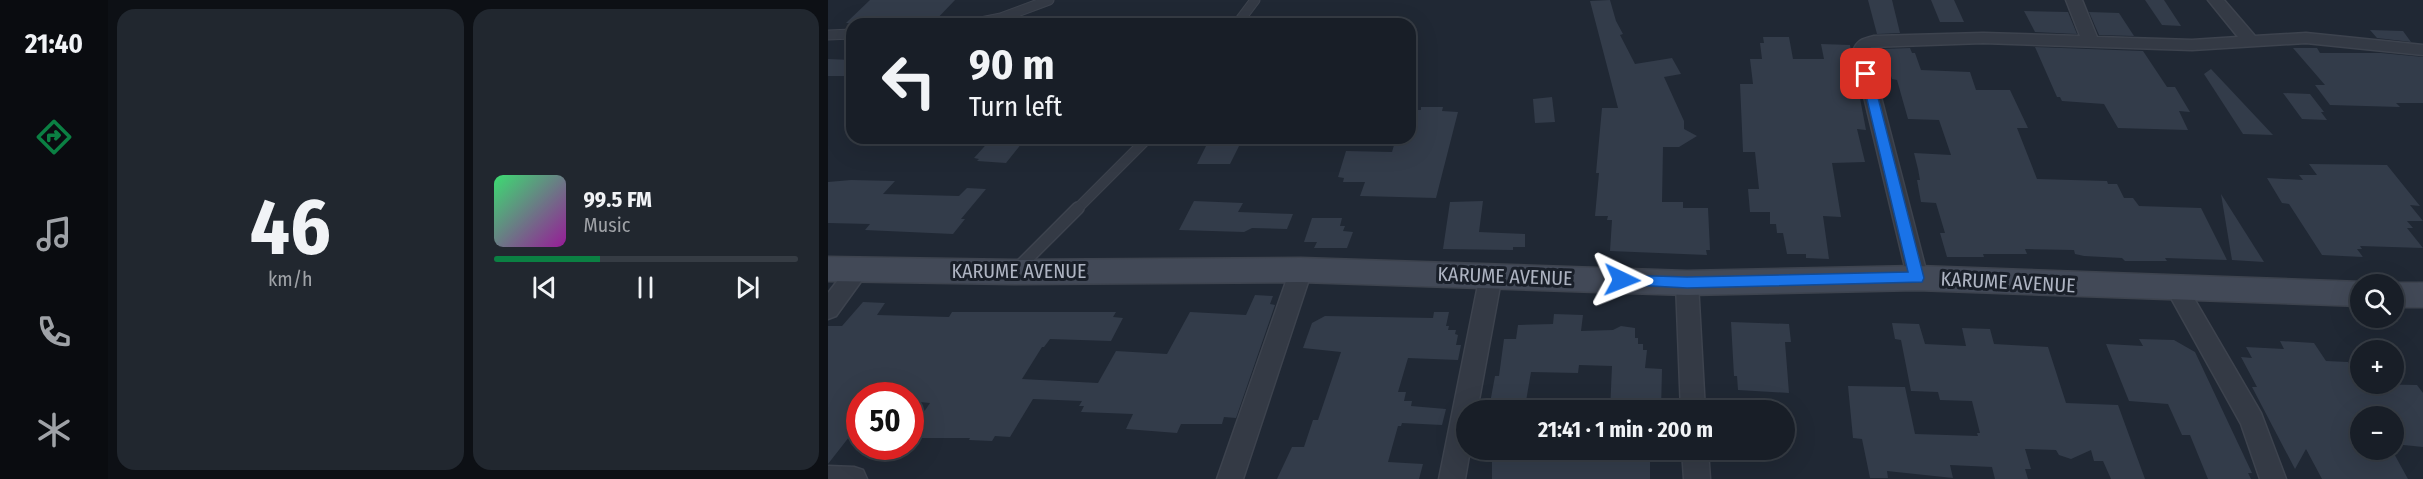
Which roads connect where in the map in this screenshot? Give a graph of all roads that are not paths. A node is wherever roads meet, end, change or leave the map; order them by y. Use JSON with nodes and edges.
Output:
{"nodes":[{"id":1,"x":1049,"y":0,"type":"edge"},
{"id":2,"x":1255,"y":0,"type":"edge"},
{"id":3,"x":2074,"y":0,"type":"edge"},
{"id":4,"x":2216,"y":0,"type":"edge"},
{"id":5,"x":999,"y":18,"type":"edge"},
{"id":6,"x":1242,"y":18,"type":"edge"},
{"id":7,"x":846,"y":34,"type":"edge"},
{"id":8,"x":828,"y":35,"type":"edge"},
{"id":9,"x":2090,"y":40,"type":"junction"},
{"id":10,"x":2251,"y":42,"type":"junction"},
{"id":11,"x":2423,"y":50,"type":"edge"},
{"id":12,"x":1142,"y":144,"type":"edge"},
{"id":13,"x":828,"y":269,"type":"edge"},
{"id":14,"x":860,"y":269,"type":"junction"},
{"id":15,"x":1301,"y":270,"type":"junction"},
{"id":16,"x":1014,"y":272,"type":"junction"},
{"id":17,"x":1491,"y":275,"type":"junction"},
{"id":18,"x":1917,"y":278,"type":"junction"},
{"id":19,"x":1687,"y":283,"type":"junction"},
{"id":20,"x":2177,"y":289,"type":"junction"},
{"id":21,"x":2350,"y":294,"type":"edge"},
{"id":22,"x":2404,"y":295,"type":"edge"},
{"id":23,"x":2423,"y":295,"type":"edge"},
{"id":24,"x":828,"y":310,"type":"edge"},
{"id":25,"x":1692,"y":400,"type":"edge"},
{"id":26,"x":1696,"y":460,"type":"edge"},
{"id":27,"x":828,"y":478,"type":"edge"},
{"id":28,"x":854,"y":479,"type":"edge"},
{"id":29,"x":1230,"y":479,"type":"edge"},
{"id":30,"x":1452,"y":479,"type":"edge"},
{"id":31,"x":1697,"y":479,"type":"edge"},
{"id":32,"x":2273,"y":479,"type":"edge"}],
"edges":[{"from":1,"to":5,"type":"lane"},
{"from":2,"to":6,"type":"lane"},
{"from":3,"to":9,"type":"street"},
{"from":4,"to":10,"type":"street"},
{"from":7,"to":8,"type":"lane"},
{"from":9,"to":10,"type":"street"},
{"from":9,"to":18,"type":"street"},
{"from":10,"to":11,"type":"street"},
{"from":12,"to":16,"type":"lane"},
{"from":13,"to":14,"type":"main road","name":"KARUME AVENUE"},
{"from":14,"to":16,"type":"main road","name":"KARUME AVENUE"},
{"from":14,"to":24,"type":"street"},
{"from":15,"to":16,"type":"main road","name":"KARUME AVENUE"},
{"from":15,"to":17,"type":"main road","name":"KARUME AVENUE"},
{"from":15,"to":29,"type":"street"},
{"from":17,"to":19,"type":"main road","name":"KARUME AVENUE"},
{"from":17,"to":30,"type":"street"},
{"from":18,"to":19,"type":"main road","name":"KARUME AVENUE"},
{"from":18,"to":20,"type":"main road","name":"KARUME AVENUE"},
{"from":19,"to":25,"type":"street"},
{"from":20,"to":21,"type":"main road","name":"KARUME AVENUE"},
{"from":20,"to":32,"type":"street"},
{"from":22,"to":23,"type":"main road"},
{"from":26,"to":31,"type":"street"},
{"from":27,"to":28,"type":"street"}]}
